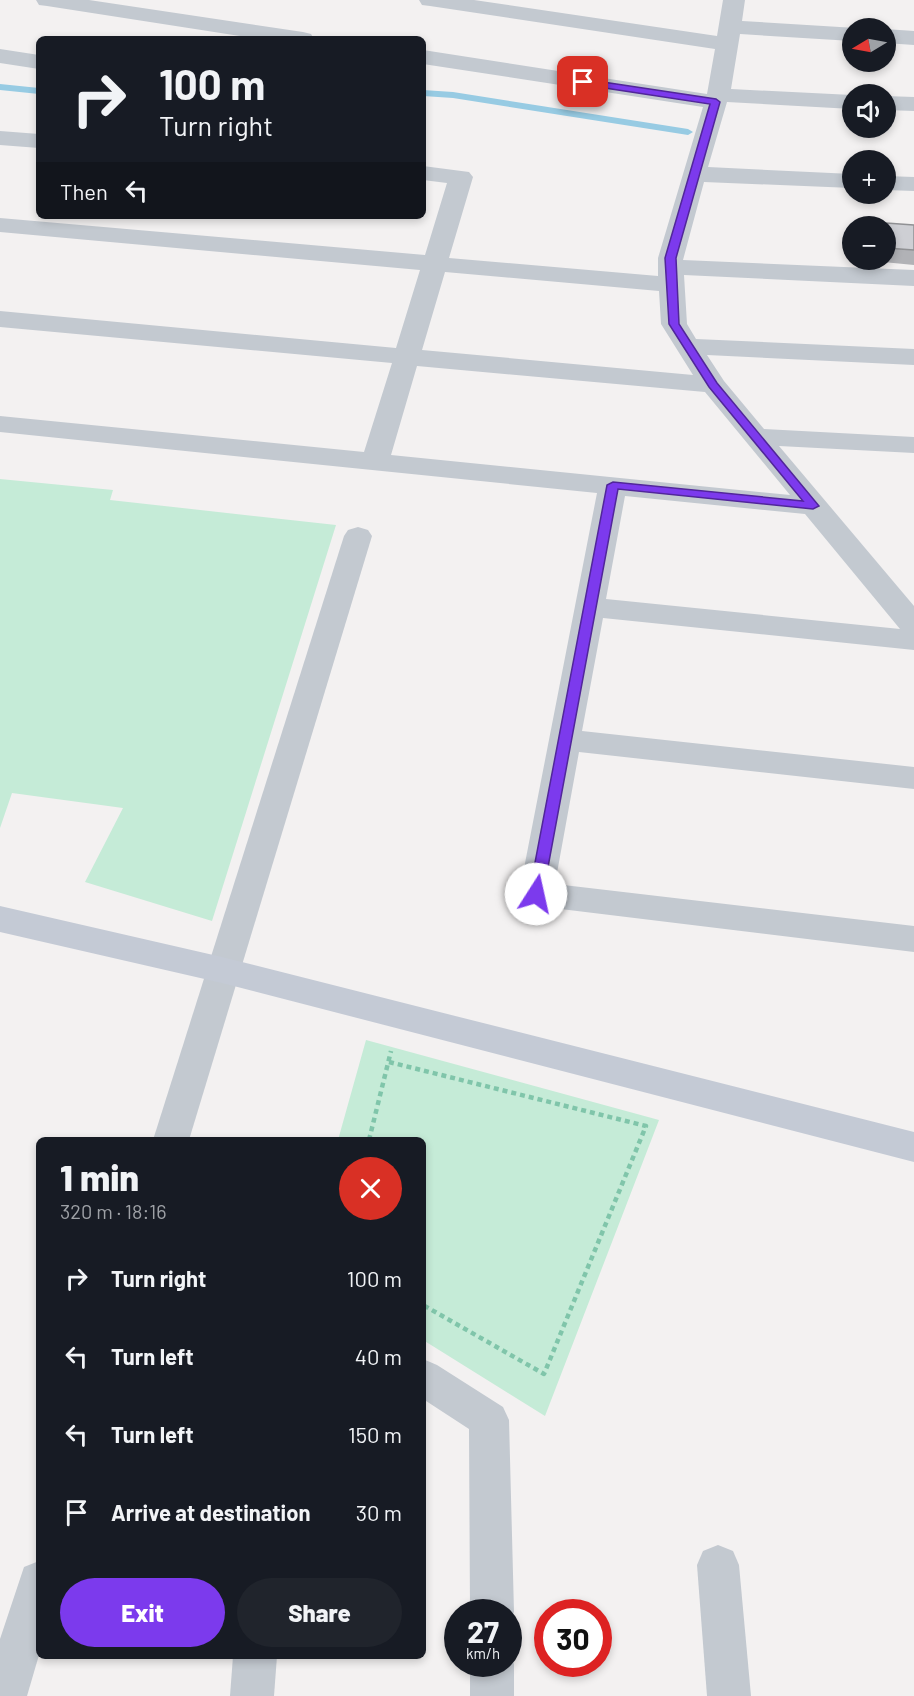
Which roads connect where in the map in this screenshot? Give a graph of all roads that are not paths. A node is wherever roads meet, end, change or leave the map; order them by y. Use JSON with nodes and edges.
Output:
{"nodes":[{"id":1,"x":47,"y":0,"type":"edge"},
{"id":2,"x":430,"y":0,"type":"edge"},
{"id":3,"x":734,"y":0,"type":"edge"},
{"id":4,"x":141,"y":14,"type":"junction"},
{"id":5,"x":126,"y":31,"type":"dead end"},
{"id":6,"x":842,"y":34,"type":"edge"},
{"id":7,"x":284,"y":36,"type":"edge"},
{"id":8,"x":727,"y":36,"type":"junction"},
{"id":9,"x":896,"y":37,"type":"edge"},
{"id":10,"x":914,"y":38,"type":"edge"},
{"id":11,"x":0,"y":56,"type":"edge"},
{"id":12,"x":426,"y":57,"type":"edge"},
{"id":13,"x":36,"y":62,"type":"edge"},
{"id":14,"x":716,"y":99,"type":"junction"},
{"id":15,"x":842,"y":102,"type":"edge"},
{"id":16,"x":896,"y":103,"type":"edge"},
{"id":17,"x":914,"y":104,"type":"edge"},
{"id":18,"x":0,"y":138,"type":"edge"},
{"id":19,"x":36,"y":141,"type":"edge"},
{"id":20,"x":426,"y":173,"type":"edge"},
{"id":21,"x":694,"y":174,"type":"junction"},
{"id":22,"x":842,"y":181,"type":"edge"},
{"id":23,"x":896,"y":183,"type":"edge"},
{"id":24,"x":914,"y":184,"type":"edge"},
{"id":25,"x":0,"y":225,"type":"edge"},
{"id":26,"x":434,"y":264,"type":"junction"},
{"id":27,"x":671,"y":276,"type":"junction"},
{"id":28,"x":914,"y":278,"type":"edge"},
{"id":29,"x":0,"y":319,"type":"edge"},
{"id":30,"x":688,"y":345,"type":"junction"},
{"id":31,"x":407,"y":357,"type":"junction"},
{"id":32,"x":914,"y":357,"type":"edge"},
{"id":33,"x":713,"y":385,"type":"junction"},
{"id":34,"x":0,"y":424,"type":"edge"},
{"id":35,"x":757,"y":437,"type":"junction"},
{"id":36,"x":914,"y":445,"type":"edge"},
{"id":37,"x":375,"y":462,"type":"junction"},
{"id":38,"x":613,"y":485,"type":"junction"},
{"id":39,"x":813,"y":506,"type":"junction"},
{"id":40,"x":358,"y":536,"type":"dead end"},
{"id":41,"x":877,"y":582,"type":"junction"},
{"id":42,"x":914,"y":584,"type":"edge"},
{"id":43,"x":590,"y":607,"type":"junction"},
{"id":44,"x":914,"y":626,"type":"edge"},
{"id":45,"x":914,"y":640,"type":"edge"},
{"id":46,"x":565,"y":740,"type":"junction"},
{"id":47,"x":914,"y":778,"type":"edge"},
{"id":48,"x":0,"y":919,"type":"edge"},
{"id":49,"x":914,"y":939,"type":"edge"},
{"id":50,"x":222,"y":970,"type":"junction"},
{"id":51,"x":172,"y":1137,"type":"edge"},
{"id":52,"x":914,"y":1147,"type":"edge"},
{"id":53,"x":426,"y":1379,"type":"edge"},
{"id":54,"x":718,"y":1565,"type":"dead end"},
{"id":55,"x":36,"y":1591,"type":"edge"},
{"id":56,"x":492,"y":1599,"type":"edge"},
{"id":57,"x":255,"y":1659,"type":"edge"},
{"id":58,"x":492,"y":1677,"type":"edge"},
{"id":59,"x":4,"y":1696,"type":"edge"},
{"id":60,"x":252,"y":1696,"type":"edge"},
{"id":61,"x":492,"y":1696,"type":"edge"},
{"id":62,"x":729,"y":1696,"type":"edge"}],
"edges":[{"from":1,"to":4,"type":"street"},
{"from":2,"to":8,"type":"street"},
{"from":3,"to":8,"type":"street"},
{"from":4,"to":5,"type":"street"},
{"from":4,"to":7,"type":"street"},
{"from":6,"to":8,"type":"street"},
{"from":8,"to":14,"type":"street"},
{"from":9,"to":10,"type":"street"},
{"from":11,"to":13,"type":"street"},
{"from":12,"to":14,"type":"street"},
{"from":14,"to":15,"type":"street"},
{"from":14,"to":21,"type":"street"},
{"from":16,"to":17,"type":"street"},
{"from":18,"to":19,"type":"street"},
{"from":20,"to":26,"type":"street"},
{"from":21,"to":22,"type":"street"},
{"from":21,"to":27,"type":"street"},
{"from":23,"to":24,"type":"street"},
{"from":25,"to":26,"type":"street"},
{"from":26,"to":27,"type":"street"},
{"from":26,"to":31,"type":"street"},
{"from":27,"to":28,"type":"street"},
{"from":27,"to":30,"type":"street"},
{"from":29,"to":31,"type":"street"},
{"from":30,"to":32,"type":"street"},
{"from":30,"to":33,"type":"street"},
{"from":31,"to":33,"type":"street"},
{"from":31,"to":37,"type":"street"},
{"from":33,"to":35,"type":"street"},
{"from":34,"to":37,"type":"street"},
{"from":35,"to":36,"type":"street"},
{"from":35,"to":39,"type":"street"},
{"from":37,"to":38,"type":"street"},
{"from":38,"to":39,"type":"street"},
{"from":38,"to":43,"type":"street"},
{"from":39,"to":41,"type":"street"},
{"from":40,"to":50,"type":"street"},
{"from":41,"to":42,"type":"street"},
{"from":41,"to":44,"type":"street"},
{"from":43,"to":45,"type":"street"},
{"from":43,"to":46,"type":"street"},
{"from":46,"to":47,"type":"street"},
{"from":46,"to":49,"type":"street"},
{"from":48,"to":50,"type":"main road"},
{"from":50,"to":51,"type":"street"},
{"from":50,"to":52,"type":"main road"},
{"from":53,"to":56,"type":"street"},
{"from":54,"to":62,"type":"street"},
{"from":55,"to":59,"type":"street"},
{"from":57,"to":60,"type":"street"},
{"from":58,"to":61,"type":"street"}]}
